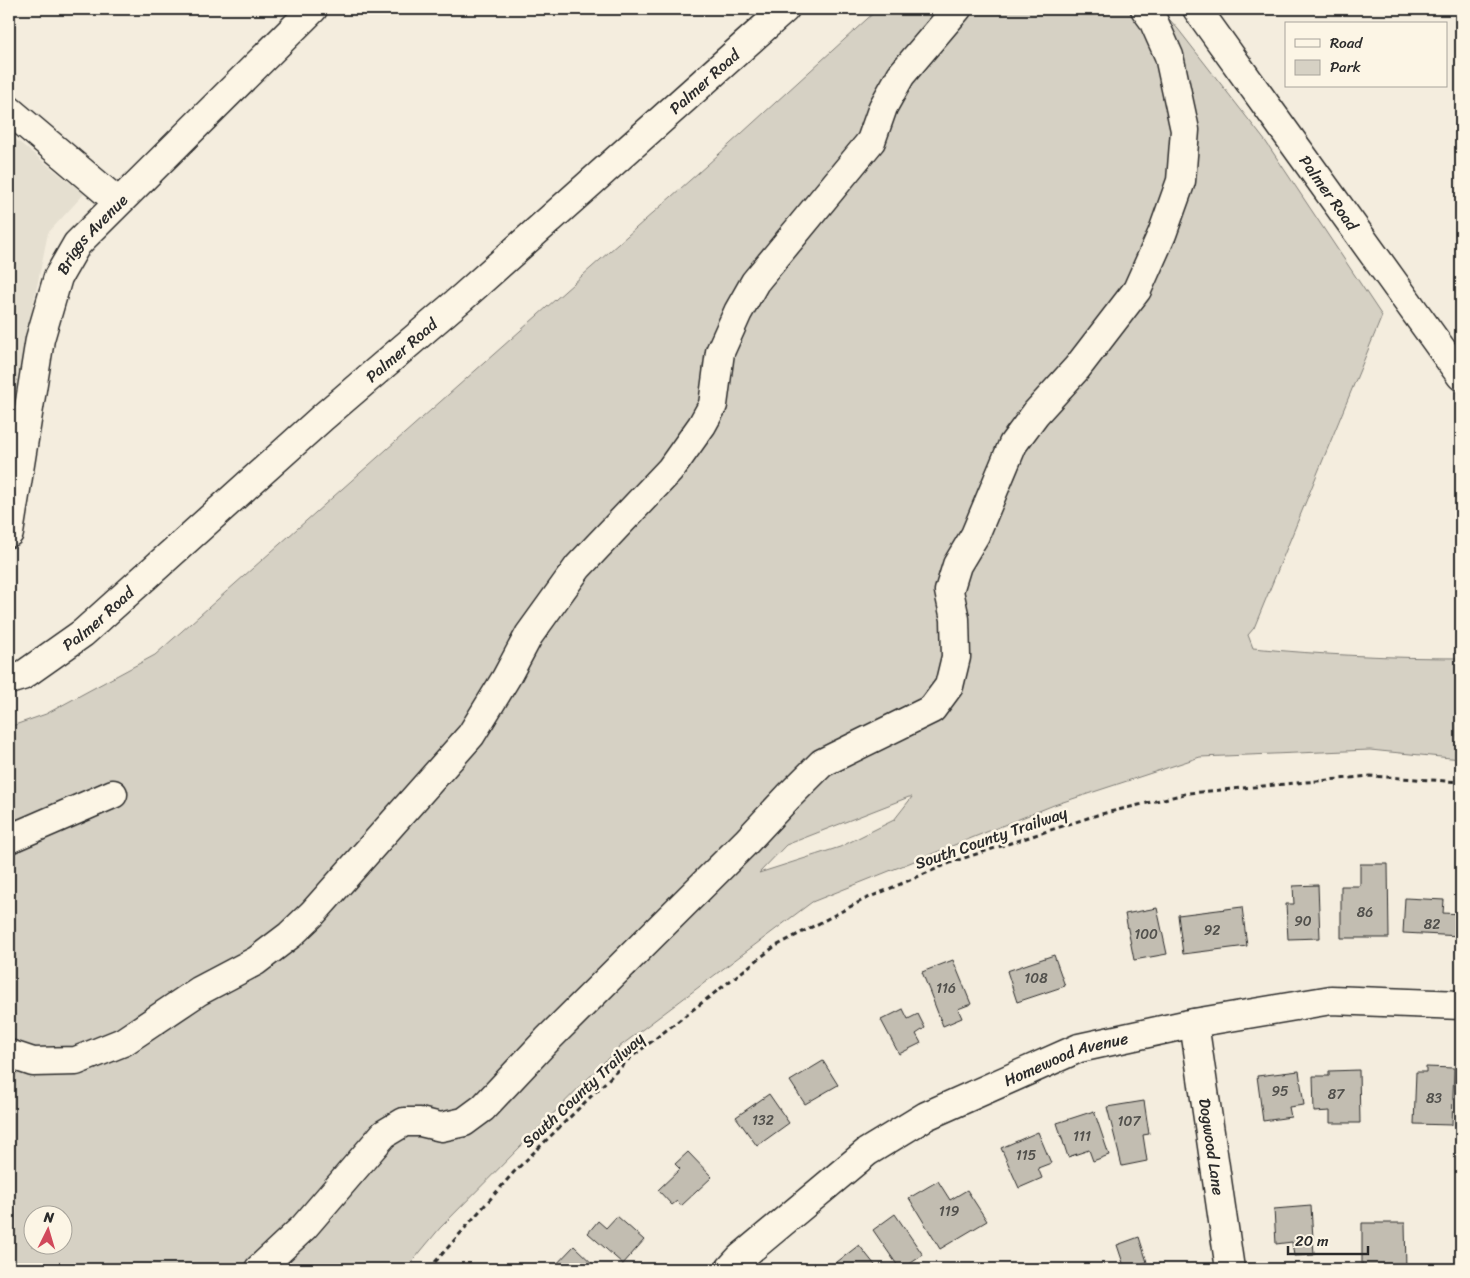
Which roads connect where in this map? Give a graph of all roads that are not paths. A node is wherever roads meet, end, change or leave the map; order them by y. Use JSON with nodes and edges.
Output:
{"nodes":[{"id":1,"x":313,"y":9,"type":"edge"},
{"id":2,"x":785,"y":9,"type":"edge"},
{"id":3,"x":957,"y":9,"type":"edge"},
{"id":4,"x":1145,"y":9,"type":"edge"},
{"id":5,"x":1197,"y":9,"type":"edge"},
{"id":6,"x":9,"y":110,"type":"edge"},
{"id":7,"x":118,"y":202,"type":"junction"},
{"id":8,"x":1461,"y":376,"type":"edge"},
{"id":9,"x":9,"y":533,"type":"edge"},
{"id":10,"x":9,"y":680,"type":"edge"},
{"id":11,"x":113,"y":794,"type":"dead end"},
{"id":12,"x":9,"y":839,"type":"edge"},
{"id":13,"x":1461,"y":1005,"type":"edge"},
{"id":14,"x":1194,"y":1023,"type":"junction"},
{"id":15,"x":9,"y":1054,"type":"edge"},
{"id":16,"x":259,"y":1269,"type":"edge"},
{"id":17,"x":730,"y":1269,"type":"edge"},
{"id":18,"x":1230,"y":1269,"type":"edge"}],
"edges":[{"from":1,"to":7,"type":"street","name":"Briggs Avenue"},
{"from":2,"to":10,"type":"street","name":"Palmer Road"},
{"from":3,"to":15,"type":"street"},
{"from":4,"to":16,"type":"street"},
{"from":5,"to":8,"type":"street","name":"Palmer Road"},
{"from":6,"to":7,"type":"street"},
{"from":7,"to":9,"type":"street","name":"Briggs Avenue"},
{"from":11,"to":12,"type":"street"},
{"from":13,"to":14,"type":"street","name":"Homewood Avenue"},
{"from":14,"to":17,"type":"street","name":"Homewood Avenue"},
{"from":14,"to":18,"type":"street","name":"Dogwood Lane"}]}
